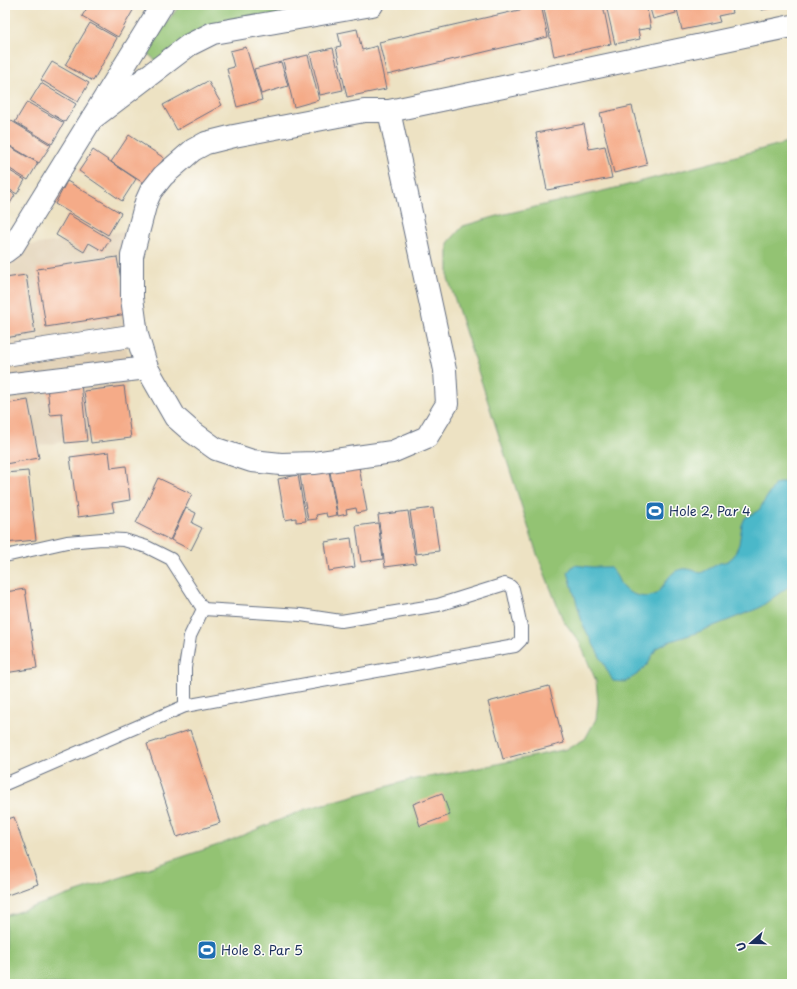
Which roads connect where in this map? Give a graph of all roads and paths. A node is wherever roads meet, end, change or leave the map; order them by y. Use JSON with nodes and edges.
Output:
{"nodes":[{"id":1,"x":162,"y":5,"type":"edge"},
{"id":2,"x":372,"y":5,"type":"edge"},
{"id":3,"x":792,"y":26,"type":"edge"},
{"id":4,"x":389,"y":111,"type":"junction"},
{"id":5,"x":92,"y":118,"type":"junction"},
{"id":6,"x":5,"y":252,"type":"edge"},
{"id":7,"x":137,"y":336,"type":"junction"},
{"id":8,"x":5,"y":355,"type":"edge"},
{"id":9,"x":147,"y":368,"type":"junction"},
{"id":10,"x":5,"y":385,"type":"edge"},
{"id":11,"x":5,"y":556,"type":"edge"},
{"id":12,"x":203,"y":609,"type":"junction"},
{"id":13,"x":185,"y":706,"type":"junction"},
{"id":14,"x":5,"y":784,"type":"edge"}],
"edges":[{"from":1,"to":5,"type":"street"},
{"from":2,"to":5,"type":"street"},
{"from":3,"to":4,"type":"street"},
{"from":4,"to":7,"type":"street"},
{"from":4,"to":9,"type":"street"},
{"from":5,"to":6,"type":"street"},
{"from":7,"to":8,"type":"street"},
{"from":7,"to":9,"type":"street"},
{"from":9,"to":10,"type":"street"},
{"from":11,"to":12,"type":"lane"},
{"from":12,"to":13,"type":"lane"},
{"from":12,"to":13,"type":"lane"},
{"from":13,"to":14,"type":"lane"}]}
